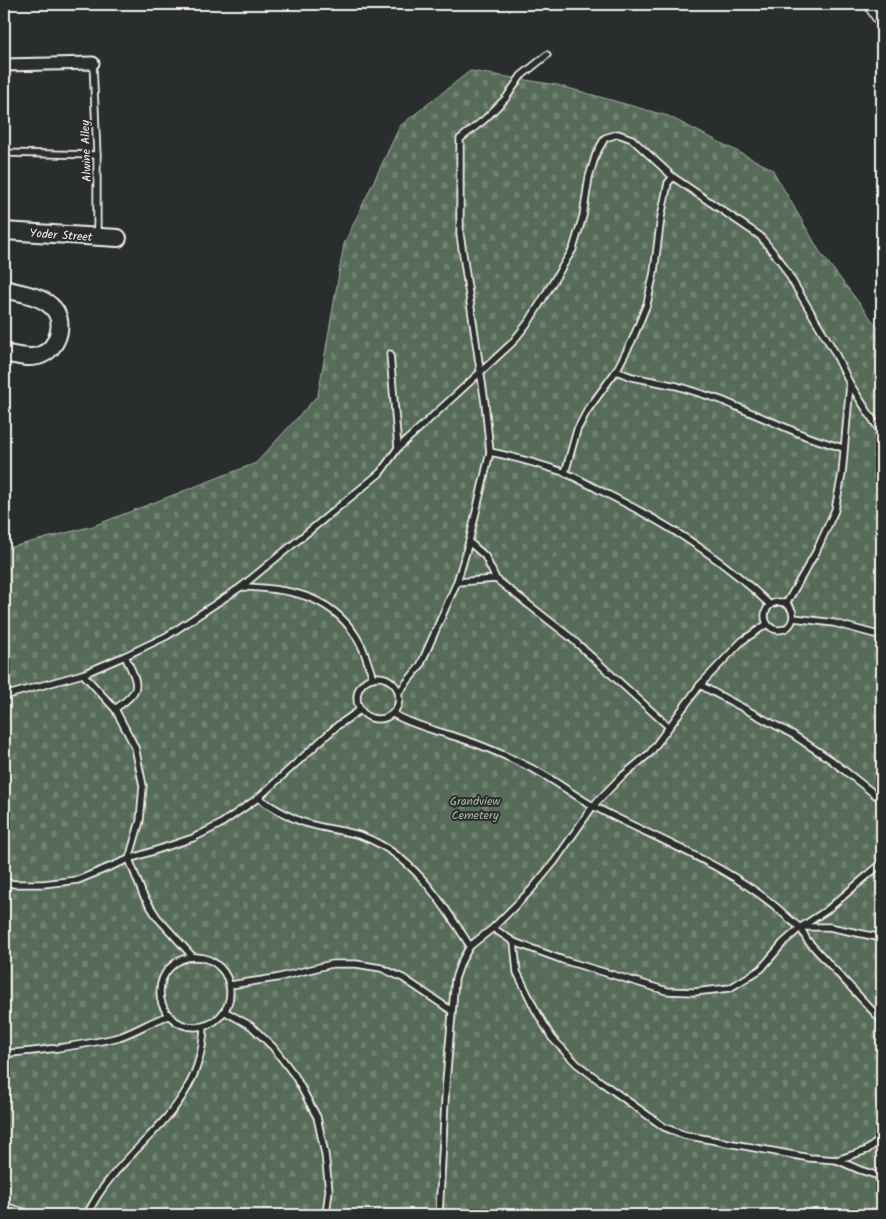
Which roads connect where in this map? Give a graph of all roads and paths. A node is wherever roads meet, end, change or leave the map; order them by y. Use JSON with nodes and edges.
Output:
{"nodes":[{"id":1,"x":874,"y":4,"type":"edge"},
{"id":2,"x":882,"y":16,"type":"edge"},
{"id":3,"x":548,"y":55,"type":"dead end"},
{"id":4,"x":93,"y":63,"type":"joint"},
{"id":5,"x":4,"y":65,"type":"edge"},
{"id":6,"x":4,"y":152,"type":"edge"},
{"id":7,"x":97,"y":155,"type":"junction"},
{"id":8,"x":673,"y":177,"type":"junction"},
{"id":9,"x":4,"y":231,"type":"edge"},
{"id":10,"x":97,"y":238,"type":"junction"},
{"id":11,"x":118,"y":238,"type":"dead end"},
{"id":12,"x":4,"y":289,"type":"edge"},
{"id":13,"x":4,"y":353,"type":"edge"},
{"id":14,"x":390,"y":354,"type":"dead end"},
{"id":15,"x":616,"y":371,"type":"junction"},
{"id":16,"x":480,"y":373,"type":"junction"},
{"id":17,"x":850,"y":384,"type":"junction"},
{"id":18,"x":882,"y":434,"type":"edge"},
{"id":19,"x":398,"y":448,"type":"junction"},
{"id":20,"x":843,"y":448,"type":"junction"},
{"id":21,"x":490,"y":452,"type":"junction"},
{"id":22,"x":565,"y":473,"type":"junction"},
{"id":23,"x":469,"y":542,"type":"junction"},
{"id":24,"x":496,"y":579,"type":"junction"},
{"id":25,"x":457,"y":582,"type":"junction"},
{"id":26,"x":241,"y":587,"type":"junction"},
{"id":27,"x":786,"y":604,"type":"junction"},
{"id":28,"x":770,"y":605,"type":"junction"},
{"id":29,"x":794,"y":618,"type":"junction"},
{"id":30,"x":767,"y":624,"type":"junction"},
{"id":31,"x":882,"y":636,"type":"edge"},
{"id":32,"x":125,"y":656,"type":"junction"},
{"id":33,"x":83,"y":674,"type":"junction"},
{"id":34,"x":373,"y":678,"type":"junction"},
{"id":35,"x":700,"y":684,"type":"junction"},
{"id":36,"x":399,"y":692,"type":"junction"},
{"id":37,"x":4,"y":696,"type":"edge"},
{"id":38,"x":115,"y":709,"type":"junction"},
{"id":39,"x":360,"y":710,"type":"junction"},
{"id":40,"x":393,"y":714,"type":"junction"},
{"id":41,"x":669,"y":726,"type":"junction"},
{"id":42,"x":258,"y":798,"type":"junction"},
{"id":43,"x":882,"y":800,"type":"edge"},
{"id":44,"x":592,"y":806,"type":"junction"},
{"id":45,"x":129,"y":859,"type":"junction"},
{"id":46,"x":882,"y":863,"type":"edge"},
{"id":47,"x":4,"y":882,"type":"edge"},
{"id":48,"x":801,"y":927,"type":"junction"},
{"id":49,"x":493,"y":928,"type":"junction"},
{"id":50,"x":882,"y":938,"type":"edge"},
{"id":51,"x":514,"y":942,"type":"junction"},
{"id":52,"x":470,"y":946,"type":"junction"},
{"id":53,"x":192,"y":957,"type":"junction"},
{"id":54,"x":230,"y":985,"type":"junction"},
{"id":55,"x":224,"y":1011,"type":"junction"},
{"id":56,"x":452,"y":1011,"type":"junction"},
{"id":57,"x":168,"y":1016,"type":"junction"},
{"id":58,"x":882,"y":1022,"type":"edge"},
{"id":59,"x":204,"y":1026,"type":"junction"},
{"id":60,"x":4,"y":1053,"type":"edge"},
{"id":61,"x":882,"y":1138,"type":"edge"},
{"id":62,"x":837,"y":1160,"type":"junction"},
{"id":63,"x":882,"y":1178,"type":"edge"},
{"id":64,"x":4,"y":1206,"type":"edge"},
{"id":65,"x":33,"y":1215,"type":"edge"},
{"id":66,"x":87,"y":1215,"type":"edge"},
{"id":67,"x":326,"y":1215,"type":"edge"},
{"id":68,"x":439,"y":1215,"type":"edge"}],
"edges":[{"from":1,"to":2,"type":"main road"},
{"from":3,"to":16,"type":"lane"},
{"from":4,"to":5,"type":"street"},
{"from":4,"to":7,"type":"lane","name":"Alwine Alley"},
{"from":6,"to":7,"type":"lane"},
{"from":7,"to":10,"type":"lane","name":"Alwine Alley"},
{"from":8,"to":15,"type":"lane"},
{"from":8,"to":16,"type":"lane"},
{"from":8,"to":17,"type":"lane"},
{"from":9,"to":10,"type":"street","name":"Yoder Street"},
{"from":10,"to":11,"type":"street","name":"Yoder Street"},
{"from":12,"to":13,"type":"street"},
{"from":14,"to":19,"type":"lane"},
{"from":15,"to":20,"type":"lane"},
{"from":15,"to":22,"type":"lane"},
{"from":16,"to":19,"type":"lane"},
{"from":16,"to":21,"type":"lane"},
{"from":17,"to":18,"type":"lane"},
{"from":17,"to":20,"type":"lane"},
{"from":19,"to":26,"type":"lane"},
{"from":20,"to":27,"type":"lane"},
{"from":21,"to":22,"type":"lane"},
{"from":21,"to":23,"type":"lane"},
{"from":22,"to":28,"type":"lane"},
{"from":23,"to":24,"type":"lane"},
{"from":23,"to":25,"type":"lane"},
{"from":24,"to":25,"type":"lane"},
{"from":24,"to":41,"type":"lane"},
{"from":25,"to":36,"type":"lane"},
{"from":26,"to":32,"type":"lane"},
{"from":26,"to":34,"type":"lane"},
{"from":27,"to":28,"type":"lane"},
{"from":27,"to":29,"type":"lane"},
{"from":28,"to":30,"type":"lane"},
{"from":29,"to":30,"type":"lane"},
{"from":29,"to":31,"type":"lane"},
{"from":30,"to":35,"type":"lane"},
{"from":32,"to":33,"type":"lane"},
{"from":32,"to":38,"type":"lane"},
{"from":33,"to":37,"type":"lane"},
{"from":33,"to":38,"type":"lane"},
{"from":34,"to":36,"type":"lane"},
{"from":34,"to":39,"type":"lane"},
{"from":35,"to":41,"type":"lane"},
{"from":35,"to":43,"type":"lane"},
{"from":36,"to":40,"type":"lane"},
{"from":38,"to":45,"type":"lane"},
{"from":39,"to":40,"type":"lane"},
{"from":39,"to":42,"type":"lane"},
{"from":40,"to":44,"type":"lane"},
{"from":41,"to":44,"type":"lane"},
{"from":42,"to":45,"type":"lane"},
{"from":42,"to":52,"type":"lane"},
{"from":44,"to":48,"type":"lane"},
{"from":44,"to":49,"type":"lane"},
{"from":45,"to":47,"type":"lane"},
{"from":45,"to":53,"type":"lane"},
{"from":46,"to":48,"type":"lane"},
{"from":48,"to":50,"type":"lane"},
{"from":48,"to":51,"type":"lane"},
{"from":48,"to":58,"type":"lane"},
{"from":49,"to":51,"type":"lane"},
{"from":49,"to":52,"type":"lane"},
{"from":51,"to":62,"type":"lane"},
{"from":52,"to":56,"type":"lane"},
{"from":53,"to":54,"type":"lane"},
{"from":53,"to":57,"type":"lane"},
{"from":54,"to":55,"type":"lane"},
{"from":54,"to":56,"type":"lane"},
{"from":55,"to":59,"type":"lane"},
{"from":55,"to":67,"type":"lane"},
{"from":56,"to":68,"type":"lane"},
{"from":57,"to":59,"type":"lane"},
{"from":57,"to":60,"type":"lane"},
{"from":59,"to":66,"type":"lane"},
{"from":61,"to":62,"type":"lane"},
{"from":62,"to":63,"type":"lane"},
{"from":64,"to":65,"type":"lane"}]}
